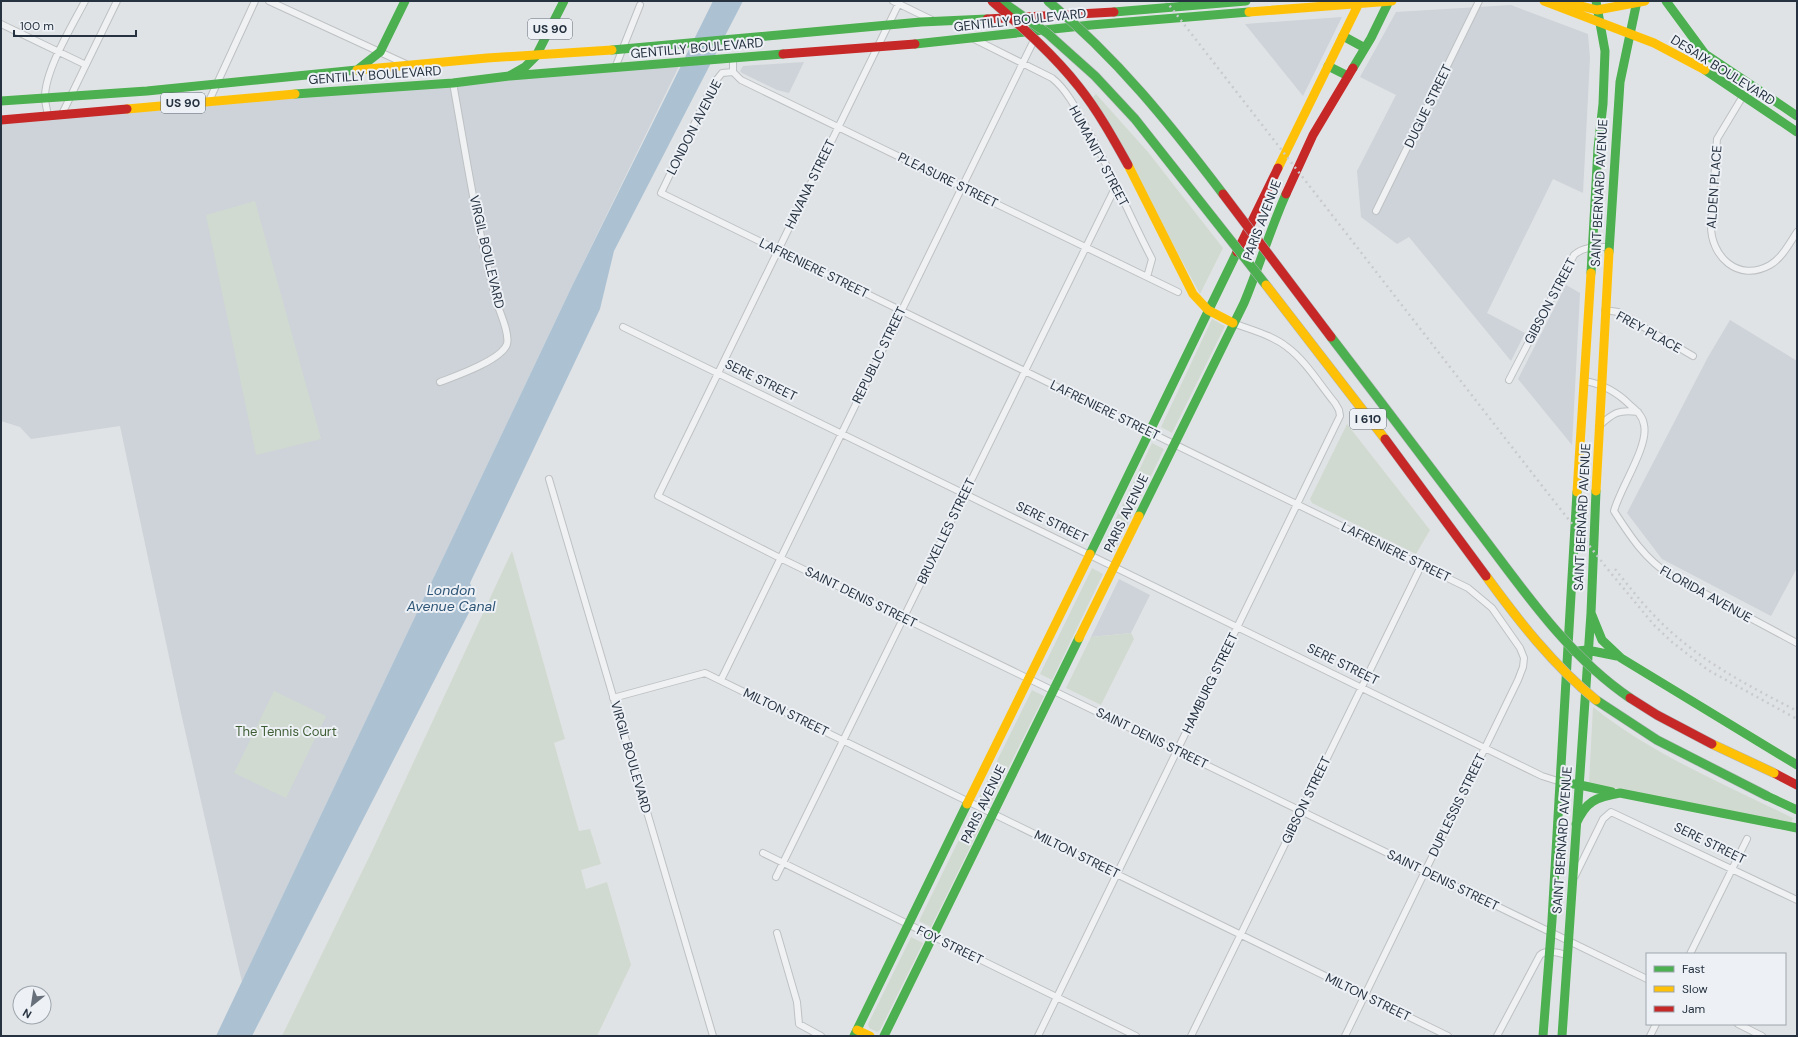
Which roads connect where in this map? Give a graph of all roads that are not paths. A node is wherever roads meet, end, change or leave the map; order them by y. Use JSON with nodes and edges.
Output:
{"nodes":[{"id":1,"x":85,"y":1,"type":"edge"},
{"id":2,"x":117,"y":1,"type":"edge"},
{"id":3,"x":255,"y":1,"type":"edge"},
{"id":4,"x":269,"y":1,"type":"edge"},
{"id":5,"x":405,"y":1,"type":"edge"},
{"id":6,"x":564,"y":1,"type":"edge"},
{"id":7,"x":992,"y":1,"type":"edge"},
{"id":8,"x":1001,"y":1,"type":"edge"},
{"id":9,"x":1048,"y":1,"type":"edge"},
{"id":10,"x":1246,"y":1,"type":"edge"},
{"id":11,"x":1391,"y":1,"type":"edge"},
{"id":12,"x":1479,"y":1,"type":"edge"},
{"id":13,"x":1544,"y":1,"type":"edge"},
{"id":14,"x":1561,"y":1,"type":"edge"},
{"id":15,"x":1666,"y":1,"type":"edge"},
{"id":16,"x":897,"y":2,"type":"edge"},
{"id":17,"x":1640,"y":2,"type":"edge"},
{"id":18,"x":1359,"y":3,"type":"edge"},
{"id":19,"x":640,"y":5,"type":"dead end"},
{"id":20,"x":1597,"y":6,"type":"edge"},
{"id":21,"x":934,"y":21,"type":"junction"},
{"id":22,"x":1,"y":24,"type":"edge"},
{"id":23,"x":888,"y":25,"type":"junction"},
{"id":24,"x":1602,"y":25,"type":"junction"},
{"id":25,"x":1038,"y":31,"type":"junction"},
{"id":26,"x":1630,"y":35,"type":"junction"},
{"id":27,"x":1343,"y":36,"type":"junction"},
{"id":28,"x":970,"y":37,"type":"junction"},
{"id":29,"x":876,"y":48,"type":"junction"},
{"id":30,"x":1365,"y":48,"type":"junction"},
{"id":31,"x":622,"y":49,"type":"junction"},
{"id":32,"x":59,"y":52,"type":"junction"},
{"id":33,"x":380,"y":52,"type":"junction"},
{"id":34,"x":536,"y":56,"type":"junction"},
{"id":35,"x":729,"y":58,"type":"junction"},
{"id":36,"x":1022,"y":63,"type":"junction"},
{"id":37,"x":86,"y":65,"type":"junction"},
{"id":38,"x":408,"y":65,"type":"junction"},
{"id":39,"x":1328,"y":66,"type":"junction"},
{"id":40,"x":615,"y":68,"type":"junction"},
{"id":41,"x":357,"y":70,"type":"junction"},
{"id":42,"x":733,"y":72,"type":"junction"},
{"id":43,"x":509,"y":76,"type":"junction"},
{"id":44,"x":1348,"y":76,"type":"junction"},
{"id":45,"x":453,"y":82,"type":"junction"},
{"id":46,"x":217,"y":84,"type":"junction"},
{"id":47,"x":71,"y":96,"type":"junction"},
{"id":48,"x":1743,"y":96,"type":"junction"},
{"id":49,"x":45,"y":98,"type":"junction"},
{"id":50,"x":1,"y":101,"type":"edge"},
{"id":51,"x":209,"y":101,"type":"junction"},
{"id":52,"x":62,"y":114,"type":"junction"},
{"id":53,"x":48,"y":115,"type":"junction"},
{"id":54,"x":1797,"y":116,"type":"edge"},
{"id":55,"x":1,"y":120,"type":"edge"},
{"id":56,"x":838,"y":126,"type":"junction"},
{"id":57,"x":1797,"y":132,"type":"edge"},
{"id":58,"x":961,"y":186,"type":"junction"},
{"id":59,"x":1116,"y":186,"type":"junction"},
{"id":60,"x":661,"y":192,"type":"joint"},
{"id":61,"x":1376,"y":211,"type":"dead end"},
{"id":62,"x":1797,"y":232,"type":"edge"},
{"id":63,"x":1593,"y":247,"type":"junction"},
{"id":64,"x":1085,"y":248,"type":"junction"},
{"id":65,"x":1610,"y":248,"type":"junction"},
{"id":66,"x":778,"y":250,"type":"junction"},
{"id":67,"x":1147,"y":277,"type":"junction"},
{"id":68,"x":1178,"y":292,"type":"dead end"},
{"id":69,"x":1208,"y":310,"type":"junction"},
{"id":70,"x":1605,"y":310,"type":"junction"},
{"id":71,"x":901,"y":311,"type":"junction"},
{"id":72,"x":1233,"y":323,"type":"junction"},
{"id":73,"x":623,"y":327,"type":"dead end"},
{"id":74,"x":1693,"y":356,"type":"dead end"},
{"id":75,"x":1025,"y":371,"type":"junction"},
{"id":76,"x":717,"y":373,"type":"junction"},
{"id":77,"x":1509,"y":380,"type":"dead end"},
{"id":78,"x":1585,"y":381,"type":"junction"},
{"id":79,"x":440,"y":382,"type":"dead end"},
{"id":80,"x":1601,"y":384,"type":"junction"},
{"id":81,"x":1638,"y":412,"type":"junction"},
{"id":82,"x":1599,"y":426,"type":"junction"},
{"id":83,"x":1149,"y":431,"type":"junction"},
{"id":84,"x":841,"y":434,"type":"junction"},
{"id":85,"x":1174,"y":444,"type":"junction"},
{"id":86,"x":549,"y":478,"type":"dead end"},
{"id":87,"x":964,"y":494,"type":"junction"},
{"id":88,"x":658,"y":496,"type":"joint"},
{"id":89,"x":1298,"y":504,"type":"junction"},
{"id":90,"x":1089,"y":555,"type":"junction"},
{"id":91,"x":780,"y":558,"type":"junction"},
{"id":92,"x":1422,"y":564,"type":"junction"},
{"id":93,"x":1114,"y":567,"type":"junction"},
{"id":94,"x":1590,"y":613,"type":"junction"},
{"id":95,"x":904,"y":618,"type":"junction"},
{"id":96,"x":1237,"y":627,"type":"junction"},
{"id":97,"x":1797,"y":643,"type":"edge"},
{"id":98,"x":1587,"y":650,"type":"junction"},
{"id":99,"x":1568,"y":652,"type":"junction"},
{"id":100,"x":1524,"y":658,"type":"joint"},
{"id":101,"x":1621,"y":658,"type":"junction"},
{"id":102,"x":1029,"y":678,"type":"junction"},
{"id":103,"x":721,"y":680,"type":"junction"},
{"id":104,"x":1361,"y":688,"type":"junction"},
{"id":105,"x":1054,"y":690,"type":"junction"},
{"id":106,"x":613,"y":698,"type":"junction"},
{"id":107,"x":844,"y":741,"type":"junction"},
{"id":108,"x":1485,"y":748,"type":"junction"},
{"id":109,"x":1178,"y":751,"type":"junction"},
{"id":110,"x":1797,"y":765,"type":"edge"},
{"id":111,"x":1561,"y":782,"type":"junction"},
{"id":112,"x":1580,"y":785,"type":"junction"},
{"id":113,"x":1797,"y":785,"type":"edge"},
{"id":114,"x":1620,"y":793,"type":"junction"},
{"id":115,"x":969,"y":802,"type":"junction"},
{"id":116,"x":1797,"y":810,"type":"edge"},
{"id":117,"x":1301,"y":811,"type":"junction"},
{"id":118,"x":993,"y":813,"type":"junction"},
{"id":119,"x":1576,"y":824,"type":"junction"},
{"id":120,"x":1797,"y":828,"type":"edge"},
{"id":121,"x":1747,"y":839,"type":"dead end"},
{"id":122,"x":763,"y":853,"type":"dead end"},
{"id":123,"x":784,"y":863,"type":"junction"},
{"id":124,"x":1733,"y":868,"type":"junction"},
{"id":125,"x":1425,"y":871,"type":"junction"},
{"id":126,"x":1117,"y":874,"type":"junction"},
{"id":127,"x":776,"y":877,"type":"dead end"},
{"id":128,"x":1572,"y":881,"type":"junction"},
{"id":129,"x":1797,"y":900,"type":"edge"},
{"id":130,"x":909,"y":924,"type":"junction"},
{"id":131,"x":777,"y":933,"type":"dead end"},
{"id":132,"x":1551,"y":933,"type":"junction"},
{"id":133,"x":1241,"y":935,"type":"junction"},
{"id":134,"x":933,"y":936,"type":"junction"},
{"id":135,"x":1568,"y":941,"type":"junction"},
{"id":136,"x":1550,"y":951,"type":"junction"},
{"id":137,"x":1690,"y":953,"type":"edge"},
{"id":138,"x":1567,"y":955,"type":"junction"},
{"id":139,"x":1646,"y":979,"type":"edge"},
{"id":140,"x":1365,"y":995,"type":"junction"},
{"id":141,"x":1057,"y":998,"type":"junction"},
{"id":142,"x":1656,"y":1025,"type":"edge"},
{"id":143,"x":1740,"y":1025,"type":"edge"},
{"id":144,"x":856,"y":1033,"type":"edge"},
{"id":145,"x":713,"y":1036,"type":"edge"},
{"id":146,"x":821,"y":1036,"type":"edge"},
{"id":147,"x":870,"y":1036,"type":"edge"},
{"id":148,"x":884,"y":1036,"type":"edge"},
{"id":149,"x":1038,"y":1036,"type":"edge"},
{"id":150,"x":1136,"y":1036,"type":"edge"},
{"id":151,"x":1191,"y":1036,"type":"edge"},
{"id":152,"x":1345,"y":1036,"type":"edge"},
{"id":153,"x":1448,"y":1036,"type":"edge"},
{"id":154,"x":1497,"y":1036,"type":"edge"},
{"id":155,"x":1543,"y":1036,"type":"edge"},
{"id":156,"x":1562,"y":1036,"type":"edge"},
{"id":157,"x":1650,"y":1036,"type":"edge"},
{"id":158,"x":1762,"y":1036,"type":"edge"}],
"edges":[{"from":1,"to":32,"type":"street"},
{"from":2,"to":37,"type":"street"},
{"from":3,"to":46,"type":"street"},
{"from":4,"to":33,"type":"street"},
{"from":5,"to":33,"type":"main road"},
{"from":6,"to":34,"type":"main road","number":"US 90"},
{"from":7,"to":69,"type":"main road","bridge":true},
{"from":8,"to":116,"type":"main road","number":"I 610","bridge":true},
{"from":9,"to":113,"type":"main road","number":"I 610","bridge":true},
{"from":10,"to":21,"type":"main road","name":"GENTILLY BOULEVARD"},
{"from":11,"to":18,"type":"main road","name":"GENTILLY BOULEVARD"},
{"from":11,"to":30,"type":"main road","name":"PARIS AVENUE"},
{"from":12,"to":61,"type":"street","name":"DUGUE STREET"},
{"from":13,"to":24,"type":"main road","name":"DESAIX BOULEVARD"},
{"from":14,"to":20,"type":"main road"},
{"from":15,"to":54,"type":"main road","name":"DESAIX BOULEVARD"},
{"from":16,"to":21,"type":"street"},
{"from":16,"to":23,"type":"street","name":"HAVANA STREET"},
{"from":17,"to":20,"type":"main road"},
{"from":17,"to":26,"type":"main road","name":"SAINT BERNARD AVENUE"},
{"from":18,"to":25,"type":"main road","name":"GENTILLY BOULEVARD"},
{"from":18,"to":27,"type":"main road","name":"PARIS AVENUE"},
{"from":19,"to":31,"type":"street"},
{"from":20,"to":24,"type":"main road","name":"SAINT BERNARD AVENUE"},
{"from":21,"to":23,"type":"main road","name":"GENTILLY BOULEVARD"},
{"from":22,"to":32,"type":"street"},
{"from":23,"to":29,"type":"street","name":"HAVANA STREET"},
{"from":23,"to":31,"type":"main road","name":"GENTILLY BOULEVARD"},
{"from":24,"to":26,"type":"main road","name":"DESAIX BOULEVARD"},
{"from":24,"to":63,"type":"main road","name":"SAINT BERNARD AVENUE"},
{"from":25,"to":28,"type":"main road","name":"GENTILLY BOULEVARD"},
{"from":25,"to":36,"type":"street","name":"REPUBLIC STREET"},
{"from":26,"to":48,"type":"main road","name":"DESAIX BOULEVARD"},
{"from":26,"to":65,"type":"main road","name":"SAINT BERNARD AVENUE"},
{"from":27,"to":30,"type":"main road"},
{"from":27,"to":39,"type":"main road","name":"PARIS AVENUE"},
{"from":28,"to":29,"type":"main road","name":"GENTILLY BOULEVARD"},
{"from":28,"to":36,"type":"street","name":"HUMANITY STREET"},
{"from":29,"to":35,"type":"main road","name":"GENTILLY BOULEVARD"},
{"from":29,"to":56,"type":"street","name":"HAVANA STREET"},
{"from":30,"to":44,"type":"main road","name":"PARIS AVENUE"},
{"from":31,"to":34,"type":"main road","name":"GENTILLY BOULEVARD"},
{"from":31,"to":40,"type":"street"},
{"from":32,"to":37,"type":"street"},
{"from":32,"to":49,"type":"street"},
{"from":33,"to":38,"type":"street"},
{"from":33,"to":41,"type":"main road"},
{"from":34,"to":38,"type":"main road","name":"GENTILLY BOULEVARD"},
{"from":34,"to":43,"type":"main road","number":"US 90"},
{"from":35,"to":40,"type":"main road","name":"GENTILLY BOULEVARD"},
{"from":35,"to":42,"type":"street"},
{"from":36,"to":58,"type":"street","name":"REPUBLIC STREET"},
{"from":36,"to":59,"type":"street","name":"HUMANITY STREET"},
{"from":37,"to":47,"type":"street"},
{"from":38,"to":41,"type":"main road","name":"GENTILLY BOULEVARD"},
{"from":39,"to":44,"type":"main road"},
{"from":39,"to":69,"type":"main road","name":"PARIS AVENUE"},
{"from":40,"to":43,"type":"main road","name":"GENTILLY BOULEVARD"},
{"from":41,"to":46,"type":"main road","name":"GENTILLY BOULEVARD","number":"US 90"},
{"from":42,"to":56,"type":"street","name":"PLEASURE STREET"},
{"from":42,"to":60,"type":"street","name":"LONDON AVENUE"},
{"from":43,"to":45,"type":"main road","name":"GENTILLY BOULEVARD","number":"US 90"},
{"from":44,"to":72,"type":"main road","name":"PARIS AVENUE"},
{"from":45,"to":51,"type":"main road","name":"GENTILLY BOULEVARD","number":"US 90"},
{"from":45,"to":79,"type":"street","name":"VIRGIL BOULEVARD"},
{"from":46,"to":47,"type":"main road","name":"GENTILLY BOULEVARD","number":"US 90"},
{"from":46,"to":51,"type":"street"},
{"from":47,"to":49,"type":"main road","name":"GENTILLY BOULEVARD","number":"US 90"},
{"from":47,"to":52,"type":"street"},
{"from":48,"to":57,"type":"main road","name":"DESAIX BOULEVARD"},
{"from":48,"to":62,"type":"street","name":"ALDEN PLACE"},
{"from":49,"to":50,"type":"main road","name":"GENTILLY BOULEVARD","number":"US 90"},
{"from":49,"to":53,"type":"street"},
{"from":51,"to":52,"type":"main road","name":"GENTILLY BOULEVARD","number":"US 90"},
{"from":52,"to":53,"type":"main road","name":"GENTILLY BOULEVARD","number":"US 90"},
{"from":53,"to":55,"type":"main road","name":"GENTILLY BOULEVARD","number":"US 90"},
{"from":56,"to":58,"type":"street","name":"PLEASURE STREET"},
{"from":56,"to":66,"type":"street","name":"HAVANA STREET"},
{"from":58,"to":64,"type":"street","name":"PLEASURE STREET"},
{"from":58,"to":71,"type":"street","name":"REPUBLIC STREET"},
{"from":59,"to":64,"type":"street","name":"BRUXELLES STREET"},
{"from":59,"to":67,"type":"street","name":"HUMANITY STREET"},
{"from":60,"to":66,"type":"street","name":"LAFRENIERE STREET"},
{"from":63,"to":65,"type":"street","name":"GIBSON STREET"},
{"from":63,"to":77,"type":"street","name":"GIBSON STREET"},
{"from":63,"to":78,"type":"main road","name":"SAINT BERNARD AVENUE"},
{"from":64,"to":67,"type":"street","name":"PLEASURE STREET"},
{"from":64,"to":75,"type":"street","name":"BRUXELLES STREET"},
{"from":65,"to":70,"type":"main road","name":"SAINT BERNARD AVENUE"},
{"from":66,"to":71,"type":"street","name":"LAFRENIERE STREET"},
{"from":66,"to":76,"type":"street","name":"HAVANA STREET"},
{"from":67,"to":68,"type":"street","name":"PLEASURE STREET"},
{"from":69,"to":72,"type":"main road"},
{"from":69,"to":83,"type":"main road","name":"PARIS AVENUE"},
{"from":70,"to":74,"type":"street","name":"FREY PLACE"},
{"from":70,"to":80,"type":"main road","name":"SAINT BERNARD AVENUE"},
{"from":71,"to":75,"type":"street","name":"LAFRENIERE STREET"},
{"from":71,"to":84,"type":"street","name":"REPUBLIC STREET"},
{"from":72,"to":85,"type":"main road","name":"PARIS AVENUE"},
{"from":72,"to":89,"type":"street","name":"HAMBURG STREET"},
{"from":73,"to":76,"type":"street","name":"SERE STREET"},
{"from":75,"to":83,"type":"street","name":"LAFRENIERE STREET"},
{"from":75,"to":87,"type":"street","name":"BRUXELLES STREET"},
{"from":76,"to":84,"type":"street","name":"SERE STREET"},
{"from":76,"to":88,"type":"street","name":"HAVANA STREET"},
{"from":78,"to":80,"type":"street"},
{"from":78,"to":99,"type":"main road","name":"SAINT BERNARD AVENUE"},
{"from":80,"to":81,"type":"street"},
{"from":80,"to":82,"type":"main road","name":"SAINT BERNARD AVENUE"},
{"from":81,"to":82,"type":"street"},
{"from":81,"to":97,"type":"street","name":"FLORIDA AVENUE"},
{"from":82,"to":94,"type":"main road","name":"SAINT BERNARD AVENUE"},
{"from":83,"to":85,"type":"street","name":"LAFRENIERE STREET"},
{"from":83,"to":90,"type":"main road","name":"PARIS AVENUE"},
{"from":84,"to":87,"type":"street","name":"SERE STREET"},
{"from":84,"to":91,"type":"street","name":"REPUBLIC STREET"},
{"from":85,"to":89,"type":"street","name":"LAFRENIERE STREET"},
{"from":85,"to":93,"type":"main road","name":"PARIS AVENUE"},
{"from":86,"to":106,"type":"street","name":"VIRGIL BOULEVARD"},
{"from":87,"to":90,"type":"street","name":"SERE STREET"},
{"from":87,"to":95,"type":"street","name":"BRUXELLES STREET"},
{"from":88,"to":91,"type":"street","name":"SAINT DENIS STREET"},
{"from":89,"to":92,"type":"street","name":"LAFRENIERE STREET"},
{"from":89,"to":96,"type":"street","name":"HAMBURG STREET"},
{"from":90,"to":93,"type":"street","name":"SERE STREET"},
{"from":90,"to":102,"type":"main road","name":"PARIS AVENUE"},
{"from":91,"to":95,"type":"street","name":"SAINT DENIS STREET"},
{"from":91,"to":103,"type":"street","name":"REPUBLIC STREET"},
{"from":92,"to":100,"type":"street","name":"LAFRENIERE STREET"},
{"from":92,"to":104,"type":"street","name":"GIBSON STREET"},
{"from":93,"to":96,"type":"street","name":"SERE STREET"},
{"from":93,"to":105,"type":"main road","name":"PARIS AVENUE"},
{"from":94,"to":98,"type":"main road","name":"SAINT BERNARD AVENUE"},
{"from":94,"to":101,"type":"main road"},
{"from":95,"to":102,"type":"street","name":"SAINT DENIS STREET"},
{"from":95,"to":107,"type":"street","name":"BRUXELLES STREET"},
{"from":96,"to":104,"type":"street","name":"SERE STREET"},
{"from":96,"to":109,"type":"street","name":"HAMBURG STREET"},
{"from":98,"to":99,"type":"main road"},
{"from":98,"to":101,"type":"main road"},
{"from":98,"to":112,"type":"main road","name":"SAINT BERNARD AVENUE"},
{"from":99,"to":111,"type":"main road","name":"SAINT BERNARD AVENUE"},
{"from":100,"to":108,"type":"street","name":"DUPLESSIS STREET"},
{"from":101,"to":110,"type":"main road"},
{"from":102,"to":105,"type":"street","name":"SAINT DENIS STREET"},
{"from":102,"to":115,"type":"main road","name":"PARIS AVENUE"},
{"from":103,"to":106,"type":"street","name":"MILTON STREET"},
{"from":103,"to":107,"type":"street","name":"MILTON STREET"},
{"from":104,"to":108,"type":"street","name":"SERE STREET"},
{"from":104,"to":117,"type":"street","name":"GIBSON STREET"},
{"from":105,"to":109,"type":"street","name":"SAINT DENIS STREET"},
{"from":105,"to":118,"type":"main road","name":"PARIS AVENUE"},
{"from":106,"to":145,"type":"street","name":"VIRGIL BOULEVARD"},
{"from":107,"to":115,"type":"street","name":"MILTON STREET"},
{"from":107,"to":123,"type":"street","name":"BRUXELLES STREET"},
{"from":108,"to":111,"type":"street","name":"SERE STREET"},
{"from":108,"to":125,"type":"street","name":"DUPLESSIS STREET"},
{"from":109,"to":117,"type":"street","name":"SAINT DENIS STREET"},
{"from":109,"to":126,"type":"street","name":"HAMBURG STREET"},
{"from":111,"to":112,"type":"main road","name":"SERE STREET"},
{"from":111,"to":132,"type":"main road","name":"SAINT BERNARD AVENUE"},
{"from":112,"to":114,"type":"main road","name":"SERE STREET"},
{"from":112,"to":119,"type":"main road","name":"SAINT BERNARD AVENUE"},
{"from":114,"to":119,"type":"main road"},
{"from":114,"to":120,"type":"main road","name":"SERE STREET"},
{"from":115,"to":118,"type":"street","name":"MILTON STREET"},
{"from":115,"to":130,"type":"main road","name":"PARIS AVENUE"},
{"from":117,"to":125,"type":"street","name":"SAINT DENIS STREET"},
{"from":117,"to":133,"type":"street","name":"GIBSON STREET"},
{"from":118,"to":126,"type":"street","name":"MILTON STREET"},
{"from":118,"to":134,"type":"main road","name":"PARIS AVENUE"},
{"from":119,"to":128,"type":"main road","name":"SAINT BERNARD AVENUE"},
{"from":121,"to":124,"type":"street"},
{"from":122,"to":123,"type":"street","name":"FOY STREET"},
{"from":123,"to":127,"type":"street","name":"BRUXELLES STREET"},
{"from":123,"to":130,"type":"street","name":"FOY STREET"},
{"from":124,"to":128,"type":"street","name":"SERE STREET"},
{"from":124,"to":129,"type":"street","name":"SERE STREET"},
{"from":124,"to":137,"type":"street"},
{"from":125,"to":132,"type":"street","name":"SAINT DENIS STREET"},
{"from":125,"to":140,"type":"street","name":"DUPLESSIS STREET"},
{"from":126,"to":133,"type":"street","name":"MILTON STREET"},
{"from":126,"to":141,"type":"street","name":"HAMBURG STREET"},
{"from":128,"to":135,"type":"main road","name":"SAINT BERNARD AVENUE"},
{"from":130,"to":134,"type":"street","name":"FOY STREET"},
{"from":130,"to":144,"type":"main road","name":"PARIS AVENUE"},
{"from":131,"to":146,"type":"street"},
{"from":132,"to":135,"type":"street","name":"SAINT DENIS STREET"},
{"from":132,"to":136,"type":"main road","name":"SAINT BERNARD AVENUE"},
{"from":133,"to":140,"type":"street","name":"MILTON STREET"},
{"from":133,"to":151,"type":"street","name":"GIBSON STREET"},
{"from":134,"to":141,"type":"street","name":"FOY STREET"},
{"from":134,"to":148,"type":"main road","name":"PARIS AVENUE"},
{"from":135,"to":138,"type":"main road","name":"SAINT BERNARD AVENUE"},
{"from":135,"to":139,"type":"street","name":"SAINT DENIS STREET"},
{"from":136,"to":138,"type":"street"},
{"from":136,"to":154,"type":"street"},
{"from":136,"to":155,"type":"main road","name":"SAINT BERNARD AVENUE"},
{"from":138,"to":156,"type":"main road","name":"SAINT BERNARD AVENUE"},
{"from":140,"to":152,"type":"street","name":"DUPLESSIS STREET"},
{"from":140,"to":153,"type":"street","name":"MILTON STREET"},
{"from":141,"to":149,"type":"street","name":"HAMBURG STREET"},
{"from":141,"to":150,"type":"street","name":"FOY STREET"},
{"from":142,"to":157,"type":"street"},
{"from":143,"to":158,"type":"street"},
{"from":144,"to":147,"type":"main road"}]}
